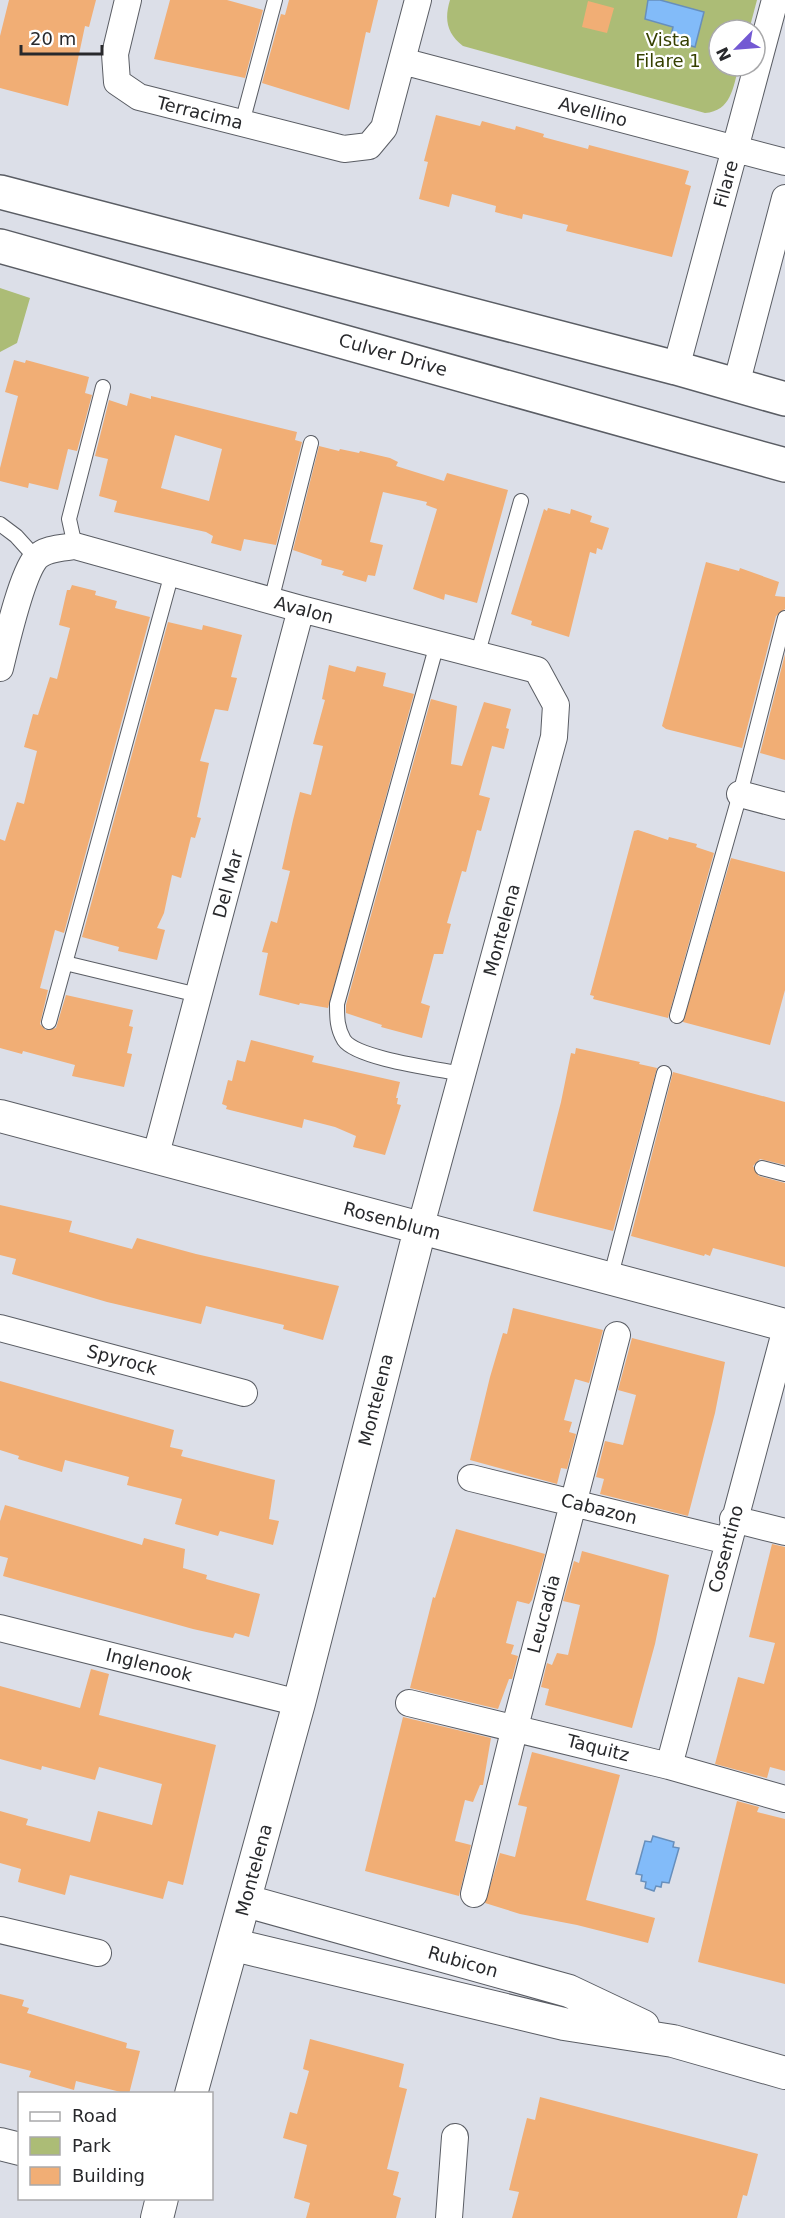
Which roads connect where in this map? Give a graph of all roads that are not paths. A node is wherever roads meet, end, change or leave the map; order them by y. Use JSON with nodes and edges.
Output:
{"nodes":[{"id":1,"x":128,"y":0,"type":"edge"},
{"id":2,"x":275,"y":0,"type":"edge"},
{"id":3,"x":418,"y":0,"type":"edge"},
{"id":4,"x":775,"y":0,"type":"edge"},
{"id":5,"x":402,"y":61,"type":"junction"},
{"id":6,"x":242,"y":123,"type":"junction"},
{"id":7,"x":735,"y":149,"type":"junction"},
{"id":8,"x":785,"y":162,"type":"edge"},
{"id":9,"x":0,"y":192,"type":"edge"},
{"id":10,"x":785,"y":198,"type":"edge"},
{"id":11,"x":0,"y":246,"type":"edge"},
{"id":12,"x":676,"y":368,"type":"junction"},
{"id":13,"x":736,"y":385,"type":"junction"},
{"id":14,"x":103,"y":387,"type":"dead end"},
{"id":15,"x":785,"y":399,"type":"edge"},
{"id":16,"x":311,"y":443,"type":"dead end"},
{"id":17,"x":785,"y":465,"type":"edge"},
{"id":18,"x":521,"y":501,"type":"dead end"},
{"id":19,"x":0,"y":524,"type":"edge"},
{"id":20,"x":75,"y":546,"type":"junction"},
{"id":21,"x":36,"y":558,"type":"junction"},
{"id":22,"x":172,"y":573,"type":"junction"},
{"id":23,"x":271,"y":601,"type":"junction"},
{"id":24,"x":301,"y":609,"type":"junction"},
{"id":25,"x":785,"y":618,"type":"edge"},
{"id":26,"x":437,"y":644,"type":"junction"},
{"id":27,"x":477,"y":656,"type":"junction"},
{"id":28,"x":0,"y":668,"type":"edge"},
{"id":29,"x":556,"y":705,"type":"joint"},
{"id":30,"x":740,"y":794,"type":"junction"},
{"id":31,"x":785,"y":806,"type":"edge"},
{"id":32,"x":65,"y":963,"type":"junction"},
{"id":33,"x":198,"y":996,"type":"junction"},
{"id":34,"x":677,"y":1016,"type":"dead end"},
{"id":35,"x":49,"y":1022,"type":"dead end"},
{"id":36,"x":664,"y":1073,"type":"dead end"},
{"id":37,"x":463,"y":1074,"type":"junction"},
{"id":38,"x":0,"y":1116,"type":"edge"},
{"id":39,"x":154,"y":1158,"type":"junction"},
{"id":40,"x":762,"y":1168,"type":"dead end"},
{"id":41,"x":785,"y":1174,"type":"edge"},
{"id":42,"x":420,"y":1229,"type":"junction"},
{"id":43,"x":610,"y":1279,"type":"junction"},
{"id":44,"x":785,"y":1325,"type":"edge"},
{"id":45,"x":0,"y":1328,"type":"edge"},
{"id":46,"x":785,"y":1332,"type":"edge"},
{"id":47,"x":617,"y":1335,"type":"dead end"},
{"id":48,"x":244,"y":1393,"type":"dead end"},
{"id":49,"x":471,"y":1478,"type":"dead end"},
{"id":50,"x":573,"y":1503,"type":"junction"},
{"id":51,"x":731,"y":1530,"type":"junction"},
{"id":52,"x":785,"y":1532,"type":"edge"},
{"id":53,"x":0,"y":1628,"type":"edge"},
{"id":54,"x":299,"y":1703,"type":"junction"},
{"id":55,"x":409,"y":1703,"type":"dead end"},
{"id":56,"x":515,"y":1727,"type":"junction"},
{"id":57,"x":669,"y":1766,"type":"junction"},
{"id":58,"x":785,"y":1799,"type":"edge"},
{"id":59,"x":474,"y":1894,"type":"dead end"},
{"id":60,"x":246,"y":1900,"type":"junction"},
{"id":61,"x":0,"y":1930,"type":"edge"},
{"id":62,"x":234,"y":1945,"type":"junction"},
{"id":63,"x":98,"y":1953,"type":"dead end"},
{"id":64,"x":674,"y":2041,"type":"junction"},
{"id":65,"x":785,"y":2073,"type":"edge"},
{"id":66,"x":192,"y":2092,"type":"edge"},
{"id":67,"x":455,"y":2137,"type":"dead end"},
{"id":68,"x":0,"y":2144,"type":"edge"},
{"id":69,"x":18,"y":2148,"type":"edge"},
{"id":70,"x":162,"y":2200,"type":"edge"},
{"id":71,"x":157,"y":2218,"type":"edge"},
{"id":72,"x":449,"y":2218,"type":"edge"}],
"edges":[{"from":1,"to":6,"type":"street","name":"Terracima"},
{"from":2,"to":6,"type":"lane"},
{"from":3,"to":5,"type":"street"},
{"from":4,"to":7,"type":"street","name":"Filare"},
{"from":5,"to":6,"type":"street","name":"Terracima"},
{"from":5,"to":7,"type":"street","name":"Avellino"},
{"from":7,"to":8,"type":"street","name":"Avellino"},
{"from":7,"to":12,"type":"street","name":"Filare"},
{"from":9,"to":12,"type":"main road"},
{"from":10,"to":13,"type":"street"},
{"from":11,"to":17,"type":"main road","name":"Culver Drive"},
{"from":12,"to":13,"type":"main road"},
{"from":13,"to":15,"type":"main road"},
{"from":14,"to":20,"type":"lane"},
{"from":16,"to":23,"type":"lane"},
{"from":18,"to":27,"type":"lane"},
{"from":19,"to":21,"type":"lane"},
{"from":20,"to":21,"type":"street","name":"Avalon"},
{"from":20,"to":22,"type":"street","name":"Avalon"},
{"from":21,"to":28,"type":"street"},
{"from":22,"to":23,"type":"street","name":"Avalon"},
{"from":22,"to":32,"type":"lane"},
{"from":23,"to":24,"type":"street","name":"Avalon"},
{"from":24,"to":26,"type":"street","name":"Avalon"},
{"from":24,"to":33,"type":"street","name":"Del Mar"},
{"from":25,"to":30,"type":"lane"},
{"from":26,"to":27,"type":"street","name":"Avalon"},
{"from":26,"to":37,"type":"lane"},
{"from":27,"to":29,"type":"street","name":"Avalon"},
{"from":29,"to":37,"type":"street","name":"Montelena"},
{"from":30,"to":31,"type":"street"},
{"from":30,"to":34,"type":"lane"},
{"from":32,"to":33,"type":"lane"},
{"from":32,"to":35,"type":"lane"},
{"from":33,"to":39,"type":"street","name":"Del Mar"},
{"from":36,"to":43,"type":"lane"},
{"from":37,"to":42,"type":"street","name":"Montelena"},
{"from":38,"to":39,"type":"street","name":"Rosenblum"},
{"from":39,"to":42,"type":"street","name":"Rosenblum"},
{"from":40,"to":41,"type":"lane"},
{"from":42,"to":43,"type":"street","name":"Rosenblum"},
{"from":42,"to":54,"type":"street","name":"Montelena"},
{"from":43,"to":44,"type":"street","name":"Rosenblum"},
{"from":45,"to":48,"type":"street","name":"Spyrock"},
{"from":46,"to":51,"type":"street","name":"Cosentino"},
{"from":47,"to":50,"type":"street","name":"Leucadia"},
{"from":49,"to":50,"type":"street","name":"Cabazon"},
{"from":50,"to":51,"type":"street","name":"Cabazon"},
{"from":50,"to":56,"type":"street","name":"Leucadia"},
{"from":51,"to":52,"type":"street","name":"Cabazon"},
{"from":51,"to":57,"type":"street","name":"Cosentino"},
{"from":53,"to":54,"type":"street","name":"Inglenook"},
{"from":54,"to":60,"type":"street","name":"Montelena"},
{"from":55,"to":56,"type":"street","name":"Taquitz"},
{"from":56,"to":57,"type":"street","name":"Taquitz"},
{"from":56,"to":59,"type":"street","name":"Leucadia"},
{"from":57,"to":58,"type":"street","name":"Taquitz"},
{"from":60,"to":62,"type":"street","name":"Montelena"},
{"from":60,"to":64,"type":"street","name":"Rubicon"},
{"from":61,"to":63,"type":"street"},
{"from":62,"to":64,"type":"street","name":"Rubicon"},
{"from":62,"to":66,"type":"street","name":"Montelena"},
{"from":64,"to":65,"type":"street","name":"Rubicon"},
{"from":67,"to":72,"type":"street"},
{"from":68,"to":69,"type":"street"},
{"from":70,"to":71,"type":"street"}]}
